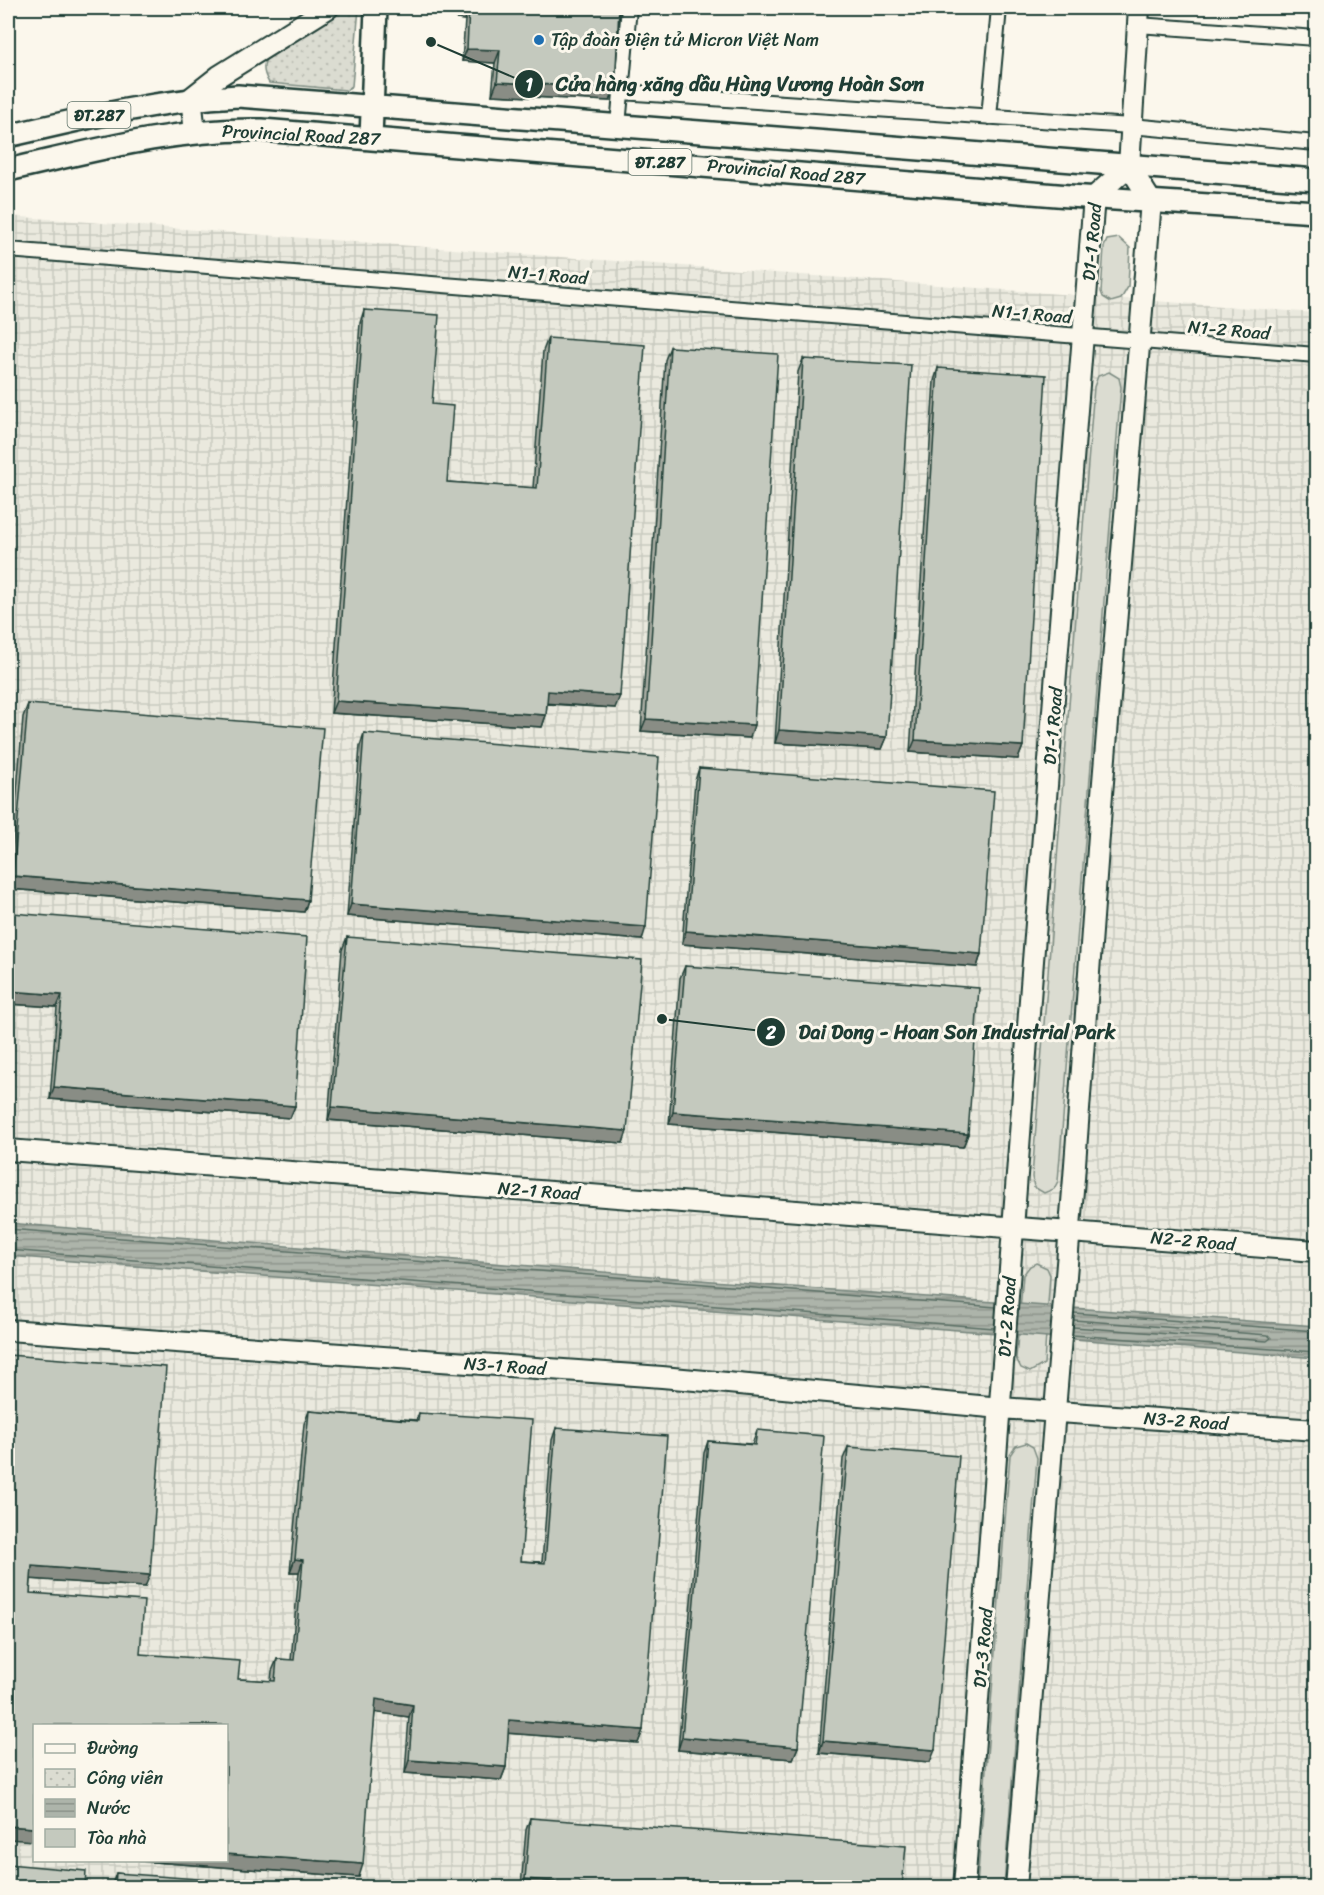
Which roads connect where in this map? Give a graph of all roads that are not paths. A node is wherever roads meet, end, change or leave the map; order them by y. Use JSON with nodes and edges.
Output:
{"nodes":[{"id":1,"x":328,"y":8,"type":"edge"},
{"id":2,"x":376,"y":8,"type":"edge"},
{"id":3,"x":629,"y":8,"type":"edge"},
{"id":4,"x":999,"y":8,"type":"edge"},
{"id":5,"x":1138,"y":16,"type":"edge"},
{"id":6,"x":1317,"y":38,"type":"edge"},
{"id":7,"x":621,"y":92,"type":"junction"},
{"id":8,"x":191,"y":98,"type":"junction"},
{"id":9,"x":372,"y":105,"type":"junction"},
{"id":10,"x":989,"y":117,"type":"junction"},
{"id":11,"x":618,"y":125,"type":"junction"},
{"id":12,"x":1131,"y":126,"type":"junction"},
{"id":13,"x":195,"y":132,"type":"junction"},
{"id":14,"x":8,"y":136,"type":"edge"},
{"id":15,"x":371,"y":138,"type":"junction"},
{"id":16,"x":1317,"y":143,"type":"edge"},
{"id":17,"x":1129,"y":166,"type":"junction"},
{"id":18,"x":8,"y":170,"type":"edge"},
{"id":19,"x":1317,"y":180,"type":"edge"},
{"id":20,"x":1094,"y":197,"type":"junction"},
{"id":21,"x":1151,"y":201,"type":"junction"},
{"id":22,"x":1317,"y":212,"type":"edge"},
{"id":23,"x":8,"y":250,"type":"edge"},
{"id":24,"x":1085,"y":337,"type":"junction"},
{"id":25,"x":1139,"y":341,"type":"junction"},
{"id":26,"x":1317,"y":355,"type":"edge"},
{"id":27,"x":8,"y":1150,"type":"edge"},
{"id":28,"x":1013,"y":1226,"type":"junction"},
{"id":29,"x":1070,"y":1231,"type":"junction"},
{"id":30,"x":1317,"y":1251,"type":"edge"},
{"id":31,"x":8,"y":1330,"type":"edge"},
{"id":32,"x":1001,"y":1408,"type":"junction"},
{"id":33,"x":1055,"y":1413,"type":"junction"},
{"id":34,"x":1317,"y":1430,"type":"edge"},
{"id":35,"x":964,"y":1887,"type":"edge"},
{"id":36,"x":1016,"y":1887,"type":"edge"}],
"edges":[{"from":1,"to":8,"type":"street"},
{"from":2,"to":9,"type":"main road"},
{"from":3,"to":7,"type":"street"},
{"from":4,"to":10,"type":"street"},
{"from":5,"to":6,"type":"street"},
{"from":5,"to":12,"type":"street"},
{"from":7,"to":10,"type":"street"},
{"from":7,"to":11,"type":"street"},
{"from":8,"to":9,"type":"main road","name":"Provincial Road 287","number":"ĐT.287"},
{"from":8,"to":13,"type":"street"},
{"from":8,"to":14,"type":"main road","name":"Provincial Road 287","number":"ĐT.287"},
{"from":9,"to":11,"type":"main road","name":"Provincial Road 287","number":"ĐT.287"},
{"from":9,"to":15,"type":"main road"},
{"from":10,"to":12,"type":"street"},
{"from":11,"to":17,"type":"main road","name":"Provincial Road 287","number":"ĐT.287"},
{"from":12,"to":16,"type":"street"},
{"from":12,"to":17,"type":"street"},
{"from":13,"to":15,"type":"main road","name":"Provincial Road 287","number":"ĐT.287"},
{"from":13,"to":18,"type":"main road","name":"Provincial Road 287","number":"ĐT.287"},
{"from":15,"to":20,"type":"main road","name":"Provincial Road 287","number":"ĐT.287"},
{"from":17,"to":19,"type":"main road","name":"Provincial Road 287","number":"ĐT.287"},
{"from":17,"to":20,"type":"street","name":"D1-1 Road"},
{"from":17,"to":21,"type":"street"},
{"from":20,"to":21,"type":"main road","name":"Provincial Road 287","number":"ĐT.287"},
{"from":20,"to":24,"type":"street","name":"D1-1 Road"},
{"from":21,"to":22,"type":"main road","name":"Provincial Road 287","number":"ĐT.287"},
{"from":21,"to":25,"type":"street"},
{"from":23,"to":24,"type":"street","name":"N1-1 Road"},
{"from":24,"to":25,"type":"street","name":"N1-1 Road"},
{"from":24,"to":28,"type":"street","name":"D1-1 Road"},
{"from":25,"to":26,"type":"street","name":"N1-2 Road"},
{"from":25,"to":29,"type":"street"},
{"from":27,"to":28,"type":"street","name":"N2-1 Road"},
{"from":28,"to":29,"type":"street","name":"N2-1 Road"},
{"from":28,"to":32,"type":"street","name":"D1-2 Road"},
{"from":29,"to":30,"type":"street","name":"N2-2 Road"},
{"from":29,"to":33,"type":"street"},
{"from":31,"to":32,"type":"street","name":"N3-1 Road"},
{"from":32,"to":33,"type":"street","name":"N3-1 Road"},
{"from":32,"to":35,"type":"street","name":"D1-3 Road"},
{"from":33,"to":34,"type":"street","name":"N3-2 Road"},
{"from":33,"to":36,"type":"street"}]}
